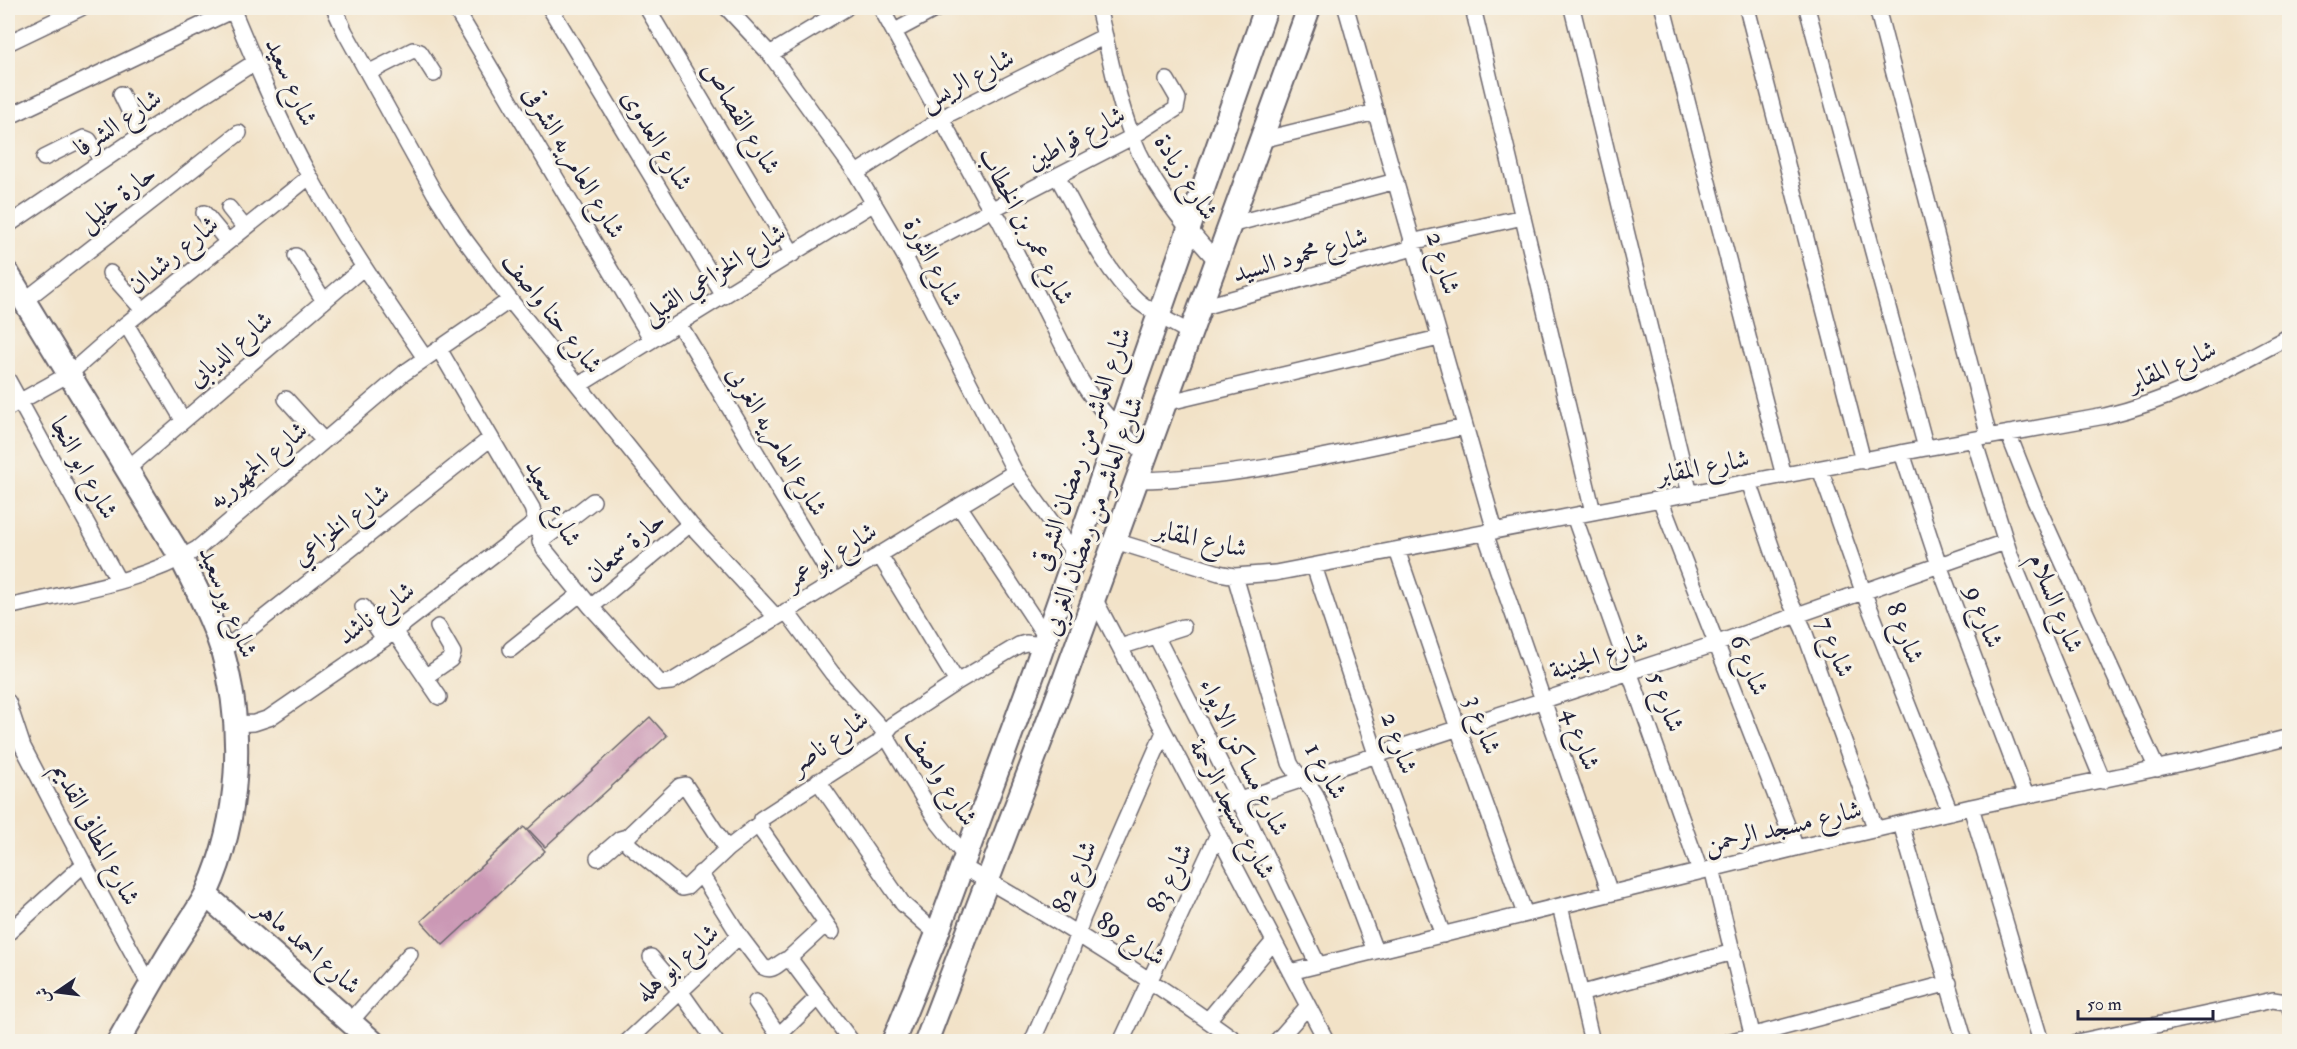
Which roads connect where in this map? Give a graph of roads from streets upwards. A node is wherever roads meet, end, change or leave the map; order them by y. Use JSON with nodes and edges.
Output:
{"nodes":[{"id":1,"x":81,"y":8,"type":"edge"},
{"id":2,"x":334,"y":8,"type":"edge"},
{"id":3,"x":455,"y":8,"type":"edge"},
{"id":4,"x":550,"y":8,"type":"edge"},
{"id":5,"x":647,"y":8,"type":"edge"},
{"id":6,"x":727,"y":8,"type":"edge"},
{"id":7,"x":846,"y":8,"type":"edge"},
{"id":8,"x":881,"y":8,"type":"edge"},
{"id":9,"x":938,"y":8,"type":"edge"},
{"id":10,"x":1098,"y":8,"type":"edge"},
{"id":11,"x":1266,"y":8,"type":"edge"},
{"id":12,"x":1309,"y":8,"type":"edge"},
{"id":13,"x":1346,"y":8,"type":"edge"},
{"id":14,"x":1473,"y":8,"type":"edge"},
{"id":15,"x":1572,"y":8,"type":"edge"},
{"id":16,"x":1663,"y":8,"type":"edge"},
{"id":17,"x":1747,"y":8,"type":"edge"},
{"id":18,"x":1807,"y":8,"type":"edge"},
{"id":19,"x":1877,"y":8,"type":"edge"},
{"id":20,"x":232,"y":9,"type":"edge"},
{"id":21,"x":895,"y":31,"type":"junction"},
{"id":22,"x":1105,"y":36,"type":"junction"},
{"id":23,"x":8,"y":43,"type":"edge"},
{"id":24,"x":770,"y":54,"type":"junction"},
{"id":25,"x":255,"y":62,"type":"junction"},
{"id":26,"x":368,"y":73,"type":"junction"},
{"id":27,"x":434,"y":74,"type":"dead end"},
{"id":28,"x":1167,"y":80,"type":"dead end"},
{"id":29,"x":121,"y":94,"type":"dead end"},
{"id":30,"x":1376,"y":112,"type":"junction"},
{"id":31,"x":8,"y":117,"type":"edge"},
{"id":32,"x":941,"y":118,"type":"junction"},
{"id":33,"x":239,"y":133,"type":"dead end"},
{"id":34,"x":141,"y":135,"type":"junction"},
{"id":35,"x":1132,"y":137,"type":"junction"},
{"id":36,"x":1261,"y":140,"type":"junction"},
{"id":37,"x":44,"y":158,"type":"dead end"},
{"id":38,"x":102,"y":161,"type":"junction"},
{"id":39,"x":856,"y":173,"type":"junction"},
{"id":40,"x":1057,"y":176,"type":"junction"},
{"id":41,"x":309,"y":177,"type":"junction"},
{"id":42,"x":1396,"y":181,"type":"junction"},
{"id":43,"x":874,"y":203,"type":"junction"},
{"id":44,"x":229,"y":208,"type":"dead end"},
{"id":45,"x":992,"y":210,"type":"junction"},
{"id":46,"x":204,"y":213,"type":"dead end"},
{"id":47,"x":1523,"y":217,"type":"junction"},
{"id":48,"x":8,"y":225,"type":"edge"},
{"id":49,"x":1230,"y":225,"type":"junction"},
{"id":50,"x":245,"y":228,"type":"junction"},
{"id":51,"x":1188,"y":231,"type":"junction"},
{"id":52,"x":228,"y":242,"type":"junction"},
{"id":53,"x":1412,"y":245,"type":"junction"},
{"id":54,"x":793,"y":254,"type":"junction"},
{"id":55,"x":904,"y":255,"type":"junction"},
{"id":56,"x":296,"y":256,"type":"dead end"},
{"id":57,"x":1217,"y":261,"type":"junction"},
{"id":58,"x":364,"y":267,"type":"junction"},
{"id":59,"x":110,"y":273,"type":"dead end"},
{"id":60,"x":8,"y":274,"type":"edge"},
{"id":61,"x":724,"y":296,"type":"junction"},
{"id":62,"x":324,"y":300,"type":"junction"},
{"id":63,"x":510,"y":300,"type":"junction"},
{"id":64,"x":24,"y":301,"type":"junction"},
{"id":65,"x":1199,"y":308,"type":"junction"},
{"id":66,"x":143,"y":310,"type":"junction"},
{"id":67,"x":1159,"y":315,"type":"junction"},
{"id":68,"x":126,"y":324,"type":"junction"},
{"id":69,"x":679,"y":324,"type":"junction"},
{"id":70,"x":1190,"y":333,"type":"junction"},
{"id":71,"x":2289,"y":336,"type":"edge"},
{"id":72,"x":1439,"y":338,"type":"junction"},
{"id":73,"x":652,"y":340,"type":"junction"},
{"id":74,"x":439,"y":349,"type":"junction"},
{"id":75,"x":425,"y":358,"type":"junction"},
{"id":76,"x":69,"y":374,"type":"junction"},
{"id":77,"x":8,"y":380,"type":"edge"},
{"id":78,"x":579,"y":385,"type":"junction"},
{"id":79,"x":286,"y":399,"type":"dead end"},
{"id":80,"x":1165,"y":403,"type":"junction"},
{"id":81,"x":14,"y":405,"type":"edge"},
{"id":82,"x":183,"y":420,"type":"junction"},
{"id":83,"x":1465,"y":427,"type":"junction"},
{"id":84,"x":1118,"y":430,"type":"junction"},
{"id":85,"x":2008,"y":433,"type":"junction"},
{"id":86,"x":491,"y":438,"type":"junction"},
{"id":87,"x":1981,"y":438,"type":"junction"},
{"id":88,"x":324,"y":441,"type":"junction"},
{"id":89,"x":1926,"y":448,"type":"junction"},
{"id":90,"x":1902,"y":453,"type":"junction"},
{"id":91,"x":1146,"y":454,"type":"junction"},
{"id":92,"x":1863,"y":460,"type":"junction"},
{"id":93,"x":127,"y":468,"type":"junction"},
{"id":94,"x":1820,"y":469,"type":"junction"},
{"id":95,"x":1015,"y":472,"type":"junction"},
{"id":96,"x":1784,"y":476,"type":"junction"},
{"id":97,"x":1137,"y":480,"type":"junction"},
{"id":98,"x":1749,"y":482,"type":"junction"},
{"id":99,"x":1690,"y":494,"type":"junction"},
{"id":100,"x":1660,"y":500,"type":"junction"},
{"id":101,"x":593,"y":501,"type":"dead end"},
{"id":102,"x":959,"y":507,"type":"junction"},
{"id":103,"x":1593,"y":512,"type":"junction"},
{"id":104,"x":1089,"y":513,"type":"junction"},
{"id":105,"x":1574,"y":516,"type":"junction"},
{"id":106,"x":537,"y":522,"type":"junction"},
{"id":107,"x":690,"y":524,"type":"junction"},
{"id":108,"x":1490,"y":532,"type":"junction"},
{"id":109,"x":1117,"y":534,"type":"junction"},
{"id":110,"x":540,"y":542,"type":"junction"},
{"id":111,"x":2005,"y":542,"type":"junction"},
{"id":112,"x":1397,"y":550,"type":"junction"},
{"id":113,"x":879,"y":554,"type":"junction"},
{"id":114,"x":1075,"y":554,"type":"junction"},
{"id":115,"x":181,"y":558,"type":"junction"},
{"id":116,"x":1939,"y":565,"type":"junction"},
{"id":117,"x":1314,"y":566,"type":"junction"},
{"id":118,"x":1235,"y":576,"type":"junction"},
{"id":119,"x":118,"y":580,"type":"junction"},
{"id":120,"x":834,"y":582,"type":"junction"},
{"id":121,"x":1863,"y":591,"type":"junction"},
{"id":122,"x":580,"y":594,"type":"junction"},
{"id":123,"x":1094,"y":598,"type":"junction"},
{"id":124,"x":8,"y":607,"type":"edge"},
{"id":125,"x":363,"y":607,"type":"dead end"},
{"id":126,"x":591,"y":607,"type":"junction"},
{"id":127,"x":781,"y":614,"type":"junction"},
{"id":128,"x":1797,"y":614,"type":"junction"},
{"id":129,"x":438,"y":627,"type":"dead end"},
{"id":130,"x":1183,"y":627,"type":"dead end"},
{"id":131,"x":389,"y":635,"type":"junction"},
{"id":132,"x":1156,"y":636,"type":"junction"},
{"id":133,"x":1044,"y":641,"type":"junction"},
{"id":134,"x":1715,"y":644,"type":"junction"},
{"id":135,"x":1120,"y":647,"type":"junction"},
{"id":136,"x":511,"y":649,"type":"dead end"},
{"id":137,"x":222,"y":651,"type":"junction"},
{"id":138,"x":1035,"y":669,"type":"junction"},
{"id":139,"x":1630,"y":671,"type":"junction"},
{"id":140,"x":425,"y":676,"type":"junction"},
{"id":141,"x":1064,"y":680,"type":"junction"},
{"id":142,"x":671,"y":682,"type":"joint"},
{"id":143,"x":957,"y":682,"type":"junction"},
{"id":144,"x":439,"y":697,"type":"dead end"},
{"id":145,"x":1541,"y":699,"type":"junction"},
{"id":146,"x":8,"y":702,"type":"edge"},
{"id":147,"x":234,"y":724,"type":"junction"},
{"id":148,"x":1458,"y":728,"type":"junction"},
{"id":149,"x":1164,"y":732,"type":"junction"},
{"id":150,"x":886,"y":734,"type":"junction"},
{"id":151,"x":2289,"y":736,"type":"edge"},
{"id":152,"x":1376,"y":754,"type":"junction"},
{"id":153,"x":2157,"y":769,"type":"junction"},
{"id":154,"x":1302,"y":779,"type":"junction"},
{"id":155,"x":818,"y":781,"type":"junction"},
{"id":156,"x":2103,"y":781,"type":"junction"},
{"id":157,"x":2026,"y":796,"type":"junction"},
{"id":158,"x":1239,"y":800,"type":"junction"},
{"id":159,"x":1971,"y":807,"type":"junction"},
{"id":160,"x":1206,"y":811,"type":"junction"},
{"id":161,"x":1950,"y":812,"type":"junction"},
{"id":162,"x":759,"y":824,"type":"junction"},
{"id":163,"x":1900,"y":824,"type":"junction"},
{"id":164,"x":1876,"y":830,"type":"junction"},
{"id":165,"x":1218,"y":834,"type":"junction"},
{"id":166,"x":627,"y":837,"type":"junction"},
{"id":167,"x":1796,"y":848,"type":"junction"},
{"id":168,"x":727,"y":849,"type":"junction"},
{"id":169,"x":598,"y":858,"type":"dead end"},
{"id":170,"x":963,"y":861,"type":"junction"},
{"id":171,"x":84,"y":864,"type":"junction"},
{"id":172,"x":1706,"y":870,"type":"junction"},
{"id":173,"x":700,"y":873,"type":"junction"},
{"id":174,"x":988,"y":881,"type":"junction"},
{"id":175,"x":1610,"y":893,"type":"junction"},
{"id":176,"x":206,"y":895,"type":"junction"},
{"id":177,"x":1560,"y":906,"type":"junction"},
{"id":178,"x":1525,"y":914,"type":"junction"},
{"id":179,"x":8,"y":933,"type":"edge"},
{"id":180,"x":1078,"y":933,"type":"junction"},
{"id":181,"x":937,"y":934,"type":"junction"},
{"id":182,"x":1443,"y":934,"type":"junction"},
{"id":183,"x":741,"y":938,"type":"junction"},
{"id":184,"x":1274,"y":941,"type":"junction"},
{"id":185,"x":1375,"y":951,"type":"junction"},
{"id":186,"x":1732,"y":952,"type":"junction"},
{"id":187,"x":410,"y":954,"type":"dead end"},
{"id":188,"x":651,"y":957,"type":"dead end"},
{"id":189,"x":787,"y":960,"type":"junction"},
{"id":190,"x":1318,"y":965,"type":"junction"},
{"id":191,"x":1290,"y":972,"type":"junction"},
{"id":192,"x":1149,"y":978,"type":"junction"},
{"id":193,"x":1948,"y":983,"type":"junction"},
{"id":194,"x":150,"y":985,"type":"junction"},
{"id":195,"x":680,"y":991,"type":"junction"},
{"id":196,"x":1582,"y":993,"type":"junction"},
{"id":197,"x":817,"y":998,"type":"junction"},
{"id":198,"x":756,"y":1002,"type":"dead end"},
{"id":199,"x":1308,"y":1006,"type":"junction"},
{"id":200,"x":2289,"y":1008,"type":"edge"},
{"id":201,"x":1208,"y":1020,"type":"junction"},
{"id":202,"x":350,"y":1022,"type":"junction"},
{"id":203,"x":781,"y":1038,"type":"edge"},
{"id":204,"x":1753,"y":1039,"type":"edge"},
{"id":205,"x":118,"y":1041,"type":"edge"},
{"id":206,"x":373,"y":1041,"type":"edge"},
{"id":207,"x":627,"y":1041,"type":"edge"},
{"id":208,"x":716,"y":1041,"type":"edge"},
{"id":209,"x":852,"y":1041,"type":"edge"},
{"id":210,"x":893,"y":1041,"type":"edge"},
{"id":211,"x":926,"y":1041,"type":"edge"},
{"id":212,"x":1032,"y":1041,"type":"edge"},
{"id":213,"x":1120,"y":1041,"type":"edge"},
{"id":214,"x":1238,"y":1041,"type":"edge"},
{"id":215,"x":1276,"y":1041,"type":"edge"},
{"id":216,"x":1327,"y":1041,"type":"edge"},
{"id":217,"x":1592,"y":1041,"type":"edge"},
{"id":218,"x":1728,"y":1041,"type":"edge"},
{"id":219,"x":1965,"y":1041,"type":"edge"},
{"id":220,"x":2041,"y":1041,"type":"edge"},
{"id":221,"x":2078,"y":1041,"type":"edge"}],
"edges":[{"from":1,"to":23,"type":"street"},
{"from":2,"to":26,"type":"street","name":"شارع حنا واصف"},
{"from":3,"to":73,"type":"street","name":"شارع العامريه الشرقى"},
{"from":4,"to":61,"type":"street","name":"شارع العدوى"},
{"from":5,"to":54,"type":"street","name":"شارع القصاص"},
{"from":6,"to":24,"type":"street","name":"شارع الثورة"},
{"from":7,"to":24,"type":"street"},
{"from":8,"to":21,"type":"street","name":"شارع عمر بن الخطاب"},
{"from":9,"to":21,"type":"street"},
{"from":10,"to":22,"type":"street","name":"شارع زيادة"},
{"from":11,"to":51,"type":"street","name":"شارع العاشر من رمضان الشرقى"},
{"from":12,"to":36,"type":"street","name":"شارع العاشر من رمضان الغربى"},
{"from":13,"to":30,"type":"street","name":"شارع 2"},
{"from":14,"to":47,"type":"street"},
{"from":15,"to":99,"type":"street"},
{"from":16,"to":96,"type":"street"},
{"from":17,"to":92,"type":"street"},
{"from":18,"to":89,"type":"street"},
{"from":19,"to":87,"type":"street","name":"شارع السلام"},
{"from":20,"to":25,"type":"street","name":"شارع سعيد"},
{"from":20,"to":31,"type":"street"},
{"from":21,"to":32,"type":"street","name":"شارع عمر بن الخطاب"},
{"from":22,"to":32,"type":"street","name":"شارع الريس"},
{"from":22,"to":35,"type":"street","name":"شارع زيادة"},
{"from":24,"to":39,"type":"street","name":"شارع الثورة"},
{"from":25,"to":34,"type":"street","name":"شارع الشرفا"},
{"from":25,"to":41,"type":"street","name":"شارع سعيد"},
{"from":26,"to":27,"type":"street"},
{"from":26,"to":63,"type":"street","name":"شارع حنا واصف"},
{"from":28,"to":35,"type":"street","name":"شارع قواطين"},
{"from":29,"to":34,"type":"street"},
{"from":30,"to":36,"type":"street"},
{"from":30,"to":42,"type":"street","name":"شارع 2"},
{"from":32,"to":39,"type":"street","name":"شارع الريس"},
{"from":32,"to":45,"type":"street","name":"شارع عمر بن الخطاب"},
{"from":33,"to":64,"type":"street","name":"حارة خليل"},
{"from":34,"to":38,"type":"street","name":"شارع الشرفا"},
{"from":35,"to":40,"type":"street","name":"شارع قواطين"},
{"from":35,"to":51,"type":"street","name":"شارع زيادة"},
{"from":36,"to":49,"type":"street","name":"شارع العاشر من رمضان الغربى"},
{"from":37,"to":38,"type":"street"},
{"from":38,"to":48,"type":"street","name":"شارع الشرفا"},
{"from":39,"to":43,"type":"street","name":"شارع الثورة"},
{"from":40,"to":45,"type":"street","name":"شارع قواطين"},
{"from":40,"to":67,"type":"street"},
{"from":41,"to":50,"type":"street","name":"شارع رشدان"},
{"from":41,"to":58,"type":"street","name":"شارع سعيد"},
{"from":42,"to":49,"type":"street"},
{"from":42,"to":53,"type":"street","name":"شارع 2"},
{"from":43,"to":54,"type":"street","name":"شارع الخزاعي القبلى"},
{"from":43,"to":55,"type":"street","name":"شارع الثورة"},
{"from":44,"to":50,"type":"street"},
{"from":45,"to":55,"type":"street","name":"شارع قواطين"},
{"from":45,"to":84,"type":"street","name":"شارع عمر بن الخطاب"},
{"from":46,"to":52,"type":"street"},
{"from":47,"to":53,"type":"street","name":"شارع محمود السيد"},
{"from":47,"to":103,"type":"street"},
{"from":49,"to":57,"type":"street","name":"شارع العاشر من رمضان الغربى"},
{"from":50,"to":52,"type":"street","name":"شارع رشدان"},
{"from":51,"to":57,"type":"street","name":"شارع زيادة"},
{"from":51,"to":67,"type":"street","name":"شارع العاشر من رمضان الشرقى"},
{"from":52,"to":66,"type":"street","name":"شارع رشدان"},
{"from":53,"to":65,"type":"street","name":"شارع محمود السيد"},
{"from":53,"to":72,"type":"street","name":"شارع 2"},
{"from":54,"to":61,"type":"street","name":"شارع الخزاعي القبلى"},
{"from":55,"to":95,"type":"street","name":"شارع الثورة"},
{"from":56,"to":62,"type":"street"},
{"from":57,"to":65,"type":"street","name":"شارع العاشر من رمضان الغربى"},
{"from":58,"to":62,"type":"street","name":"شارع الديابى"},
{"from":58,"to":75,"type":"street","name":"شارع سعيد"},
{"from":59,"to":66,"type":"street"},
{"from":60,"to":64,"type":"street","name":"شارع بورسعيد"},
{"from":61,"to":69,"type":"street","name":"شارع الخزاعي القبلى"},
{"from":62,"to":82,"type":"street","name":"شارع الديابى"},
{"from":63,"to":74,"type":"street","name":"شارع الجمهوريه"},
{"from":63,"to":78,"type":"street","name":"شارع حنا واصف"},
{"from":64,"to":76,"type":"street","name":"شارع بورسعيد"},
{"from":65,"to":70,"type":"street","name":"شارع العاشر من رمضان الغربى"},
{"from":66,"to":68,"type":"street","name":"شارع رشدان"},
{"from":67,"to":70,"type":"street"},
{"from":67,"to":84,"type":"street","name":"شارع العاشر من رمضان الشرقى"},
{"from":68,"to":76,"type":"street","name":"شارع رشدان"},
{"from":68,"to":82,"type":"street"},
{"from":69,"to":73,"type":"street","name":"شارع الخزاعي القبلى"},
{"from":69,"to":120,"type":"street","name":"شارع العامريه الغربى"},
{"from":70,"to":80,"type":"street","name":"شارع العاشر من رمضان الغربى"},
{"from":71,"to":85,"type":"street","name":"شارع المقابر"},
{"from":72,"to":80,"type":"street"},
{"from":72,"to":83,"type":"street","name":"شارع 2"},
{"from":73,"to":78,"type":"street","name":"شارع الخزاعي القبلى"},
{"from":74,"to":75,"type":"street","name":"شارع الجمهوريه"},
{"from":74,"to":86,"type":"street","name":"شارع سعيد"},
{"from":75,"to":88,"type":"street","name":"شارع الجمهوريه"},
{"from":76,"to":81,"type":"street","name":"شارع رشدان"},
{"from":76,"to":93,"type":"street","name":"شارع بورسعيد"},
{"from":77,"to":81,"type":"street","name":"شارع ابو النجا"},
{"from":78,"to":107,"type":"street","name":"شارع حنا واصف"},
{"from":79,"to":88,"type":"street"},
{"from":80,"to":91,"type":"street","name":"شارع العاشر من رمضان الغربى"},
{"from":81,"to":119,"type":"street","name":"شارع ابو النجا"},
{"from":82,"to":93,"type":"street","name":"شارع الديابى"},
{"from":83,"to":97,"type":"street"},
{"from":83,"to":108,"type":"street","name":"شارع 2"},
{"from":84,"to":91,"type":"street","name":"شارع عمر بن الخطاب"},
{"from":84,"to":104,"type":"street","name":"شارع العاشر من رمضان الشرقى"},
{"from":85,"to":87,"type":"street","name":"شارع المقابر"},
{"from":85,"to":153,"type":"street"},
{"from":86,"to":106,"type":"street","name":"شارع سعيد"},
{"from":86,"to":137,"type":"street","name":"شارع الخزاعي"},
{"from":87,"to":89,"type":"street","name":"شارع المقابر"},
{"from":87,"to":111,"type":"street","name":"شارع السلام"},
{"from":88,"to":115,"type":"street","name":"شارع الجمهوريه"},
{"from":89,"to":90,"type":"street","name":"شارع المقابر"},
{"from":90,"to":92,"type":"street","name":"شارع المقابر"},
{"from":90,"to":116,"type":"street","name":"شارع 9"},
{"from":91,"to":97,"type":"street","name":"شارع العاشر من رمضان الغربى"},
{"from":92,"to":94,"type":"street","name":"شارع المقابر"},
{"from":93,"to":115,"type":"street","name":"شارع بورسعيد"},
{"from":94,"to":96,"type":"street","name":"شارع المقابر"},
{"from":94,"to":121,"type":"street","name":"شارع 8"},
{"from":95,"to":102,"type":"street","name":"شارع ابو عمر"},
{"from":95,"to":114,"type":"street","name":"شارع الثورة"},
{"from":96,"to":98,"type":"street","name":"شارع المقابر"},
{"from":97,"to":109,"type":"street","name":"شارع العاشر من رمضان الغربى"},
{"from":98,"to":99,"type":"street","name":"شارع المقابر"},
{"from":98,"to":128,"type":"street","name":"شارع 7"},
{"from":99,"to":100,"type":"street","name":"شارع المقابر"},
{"from":100,"to":103,"type":"street","name":"شارع المقابر"},
{"from":100,"to":134,"type":"street","name":"شارع 6"},
{"from":101,"to":110,"type":"street"},
{"from":102,"to":113,"type":"street","name":"شارع ابو عمر"},
{"from":102,"to":133,"type":"street"},
{"from":103,"to":105,"type":"street","name":"شارع المقابر"},
{"from":104,"to":109,"type":"street"},
{"from":104,"to":114,"type":"street","name":"شارع العاشر من رمضان الشرقى"},
{"from":105,"to":108,"type":"street","name":"شارع المقابر"},
{"from":105,"to":139,"type":"street","name":"شارع 5"},
{"from":106,"to":110,"type":"street","name":"شارع سعيد"},
{"from":106,"to":131,"type":"street","name":"شارع ناشد"},
{"from":107,"to":126,"type":"street","name":"حارة سمعان"},
{"from":107,"to":127,"type":"street","name":"شارع حنا واصف"},
{"from":108,"to":112,"type":"street","name":"شارع المقابر"},
{"from":108,"to":145,"type":"street","name":"شارع 4"},
{"from":109,"to":118,"type":"street","name":"شارع المقابر"},
{"from":109,"to":123,"type":"street","name":"شارع العاشر من رمضان الغربى"},
{"from":110,"to":122,"type":"street","name":"شارع سعيد"},
{"from":111,"to":116,"type":"street","name":"شارع الجنينة"},
{"from":111,"to":156,"type":"street","name":"شارع السلام"},
{"from":112,"to":117,"type":"street","name":"شارع المقابر"},
{"from":112,"to":148,"type":"street","name":"شارع 3"},
{"from":113,"to":120,"type":"street","name":"شارع ابو عمر"},
{"from":113,"to":143,"type":"street"},
{"from":114,"to":133,"type":"street","name":"شارع العاشر من رمضان الشرقى"},
{"from":115,"to":119,"type":"street","name":"شارع الجمهوريه"},
{"from":115,"to":137,"type":"street","name":"شارع بورسعيد"},
{"from":116,"to":121,"type":"street","name":"شارع الجنينة"},
{"from":116,"to":157,"type":"street","name":"شارع 9"},
{"from":117,"to":118,"type":"street","name":"شارع المقابر"},
{"from":117,"to":152,"type":"street","name":"شارع 2"},
{"from":118,"to":154,"type":"street","name":"شارع 1"},
{"from":119,"to":124,"type":"street","name":"شارع الجمهوريه"},
{"from":120,"to":127,"type":"street","name":"شارع ابو عمر"},
{"from":121,"to":128,"type":"street","name":"شارع الجنينة"},
{"from":121,"to":161,"type":"street","name":"شارع 8"},
{"from":122,"to":126,"type":"street","name":"شارع سعيد"},
{"from":122,"to":136,"type":"street"},
{"from":123,"to":135,"type":"street","name":"شارع مسجد الرحمة"},
{"from":123,"to":141,"type":"street","name":"شارع العاشر من رمضان الغربى"},
{"from":125,"to":131,"type":"street"},
{"from":126,"to":142,"type":"street","name":"شارع سعيد"},
{"from":127,"to":142,"type":"street","name":"شارع ابو عمر"},
{"from":127,"to":150,"type":"street","name":"شارع واصف"},
{"from":128,"to":134,"type":"street","name":"شارع الجنينة"},
{"from":128,"to":164,"type":"street","name":"شارع 7"},
{"from":129,"to":140,"type":"street"},
{"from":130,"to":132,"type":"street"},
{"from":131,"to":140,"type":"street"},
{"from":131,"to":147,"type":"street","name":"شارع ناشد"},
{"from":132,"to":135,"type":"street"},
{"from":132,"to":158,"type":"street","name":"شارع مساكن الايواء"},
{"from":133,"to":138,"type":"street","name":"شارع العاشر من رمضان الشرقى"},
{"from":133,"to":143,"type":"street","name":"شارع ناصر"},
{"from":134,"to":139,"type":"street","name":"شارع الجنينة"},
{"from":134,"to":167,"type":"street","name":"شارع 6"},
{"from":135,"to":149,"type":"street","name":"شارع مسجد الرحمة"},
{"from":137,"to":147,"type":"street","name":"شارع بورسعيد"},
{"from":138,"to":141,"type":"street"},
{"from":138,"to":170,"type":"street","name":"شارع العاشر من رمضان الشرقى"},
{"from":139,"to":145,"type":"street","name":"شارع الجنينة"},
{"from":139,"to":172,"type":"street","name":"شارع 5"},
{"from":140,"to":144,"type":"street"},
{"from":141,"to":174,"type":"street","name":"شارع العاشر من رمضان الغربى"},
{"from":143,"to":150,"type":"street","name":"شارع ناصر"},
{"from":145,"to":148,"type":"street","name":"شارع الجنينة"},
{"from":145,"to":175,"type":"street","name":"شارع 4"},
{"from":146,"to":171,"type":"street","name":"شارع المطافى القديم"},
{"from":147,"to":176,"type":"street","name":"شارع بورسعيد"},
{"from":148,"to":152,"type":"street","name":"شارع الجنينة"},
{"from":148,"to":178,"type":"street","name":"شارع 3"},
{"from":149,"to":160,"type":"street","name":"شارع مسجد الرحمة"},
{"from":149,"to":180,"type":"street","name":"شارع 82"},
{"from":150,"to":155,"type":"street","name":"شارع ناصر"},
{"from":150,"to":170,"type":"street","name":"شارع واصف"},
{"from":151,"to":153,"type":"street","name":"شارع مسجد الرحمن"},
{"from":152,"to":154,"type":"street","name":"شارع الجنينة"},
{"from":152,"to":182,"type":"street","name":"شارع 2"},
{"from":153,"to":156,"type":"street","name":"شارع مسجد الرحمن"},
{"from":154,"to":158,"type":"street","name":"شارع الجنينة"},
{"from":154,"to":185,"type":"street","name":"شارع 1"},
{"from":155,"to":162,"type":"street","name":"شارع ناصر"},
{"from":155,"to":181,"type":"street"},
{"from":156,"to":157,"type":"street","name":"شارع مسجد الرحمن"},
{"from":157,"to":159,"type":"street","name":"شارع مسجد الرحمن"},
{"from":158,"to":160,"type":"street","name":"شارع الجنينة"},
{"from":158,"to":190,"type":"street","name":"شارع مساكن الايواء"},
{"from":159,"to":161,"type":"street","name":"شارع مسجد الرحمن"},
{"from":159,"to":220,"type":"street"},
{"from":160,"to":165,"type":"street","name":"شارع مسجد الرحمة"},
{"from":161,"to":163,"type":"street","name":"شارع مسجد الرحمن"},
{"from":162,"to":168,"type":"street","name":"شارع ناصر"},
{"from":162,"to":189,"type":"street"},
{"from":163,"to":164,"type":"street","name":"شارع مسجد الرحمن"},
{"from":163,"to":193,"type":"street"},
{"from":164,"to":167,"type":"street","name":"شارع مسجد الرحمن"},
{"from":165,"to":184,"type":"street","name":"شارع مسجد الرحمة"},
{"from":165,"to":192,"type":"street","name":"شارع 83"},
{"from":166,"to":168,"type":"street"},
{"from":166,"to":169,"type":"street"},
{"from":166,"to":173,"type":"street","name":"شارع ناصر"},
{"from":167,"to":172,"type":"street","name":"شارع مسجد الرحمن"},
{"from":168,"to":173,"type":"street","name":"شارع ناصر"},
{"from":170,"to":174,"type":"street","name":"شارع 89"},
{"from":170,"to":181,"type":"street","name":"شارع العاشر من رمضان الشرقى"},
{"from":171,"to":179,"type":"street"},
{"from":171,"to":194,"type":"street","name":"شارع المطافى القديم"},
{"from":172,"to":175,"type":"street","name":"شارع مسجد الرحمن"},
{"from":172,"to":186,"type":"street","name":"شارع 5"},
{"from":173,"to":183,"type":"street"},
{"from":174,"to":180,"type":"street","name":"شارع 89"},
{"from":174,"to":211,"type":"street","name":"شارع العاشر من رمضان الغربى"},
{"from":175,"to":177,"type":"street","name":"شارع مسجد الرحمن"},
{"from":176,"to":194,"type":"street","name":"شارع بورسعيد"},
{"from":176,"to":202,"type":"street","name":"شارع احمد ماهر"},
{"from":177,"to":178,"type":"street","name":"شارع مسجد الرحمن"},
{"from":177,"to":196,"type":"street"},
{"from":178,"to":182,"type":"street","name":"شارع مسجد الرحمن"},
{"from":180,"to":192,"type":"street","name":"شارع 89"},
{"from":180,"to":212,"type":"street","name":"شارع 82"},
{"from":181,"to":210,"type":"street","name":"شارع العاشر من رمضان الشرقى"},
{"from":182,"to":185,"type":"street","name":"شارع مسجد الرحمن"},
{"from":183,"to":189,"type":"street","name":"شارع ابو هله"},
{"from":183,"to":195,"type":"street","name":"شارع ابو هله"},
{"from":184,"to":191,"type":"street","name":"شارع مسجد الرحمة"},
{"from":184,"to":201,"type":"street"},
{"from":185,"to":190,"type":"street","name":"شارع مسجد الرحمن"},
{"from":186,"to":196,"type":"street"},
{"from":186,"to":204,"type":"street","name":"شارع 5"},
{"from":187,"to":202,"type":"street"},
{"from":188,"to":195,"type":"street"},
{"from":189,"to":197,"type":"street"},
{"from":190,"to":191,"type":"street","name":"شارع مسجد الرحمن"},
{"from":191,"to":199,"type":"street","name":"شارع مسجد الرحمة"},
{"from":192,"to":201,"type":"street","name":"شارع 89"},
{"from":192,"to":213,"type":"street","name":"شارع 83"},
{"from":193,"to":204,"type":"street"},
{"from":193,"to":219,"type":"street"},
{"from":194,"to":205,"type":"street","name":"شارع بورسعيد"},
{"from":195,"to":207,"type":"street","name":"شارع ابو هله"},
{"from":195,"to":208,"type":"street"},
{"from":196,"to":217,"type":"street"},
{"from":197,"to":203,"type":"street"},
{"from":197,"to":209,"type":"street"},
{"from":198,"to":203,"type":"street"},
{"from":199,"to":215,"type":"street"},
{"from":199,"to":216,"type":"street","name":"شارع مسجد الرحمة"},
{"from":200,"to":221,"type":"street"},
{"from":201,"to":214,"type":"street","name":"شارع 89"},
{"from":202,"to":206,"type":"street","name":"شارع احمد ماهر"},
{"from":204,"to":218,"type":"street"}]}
